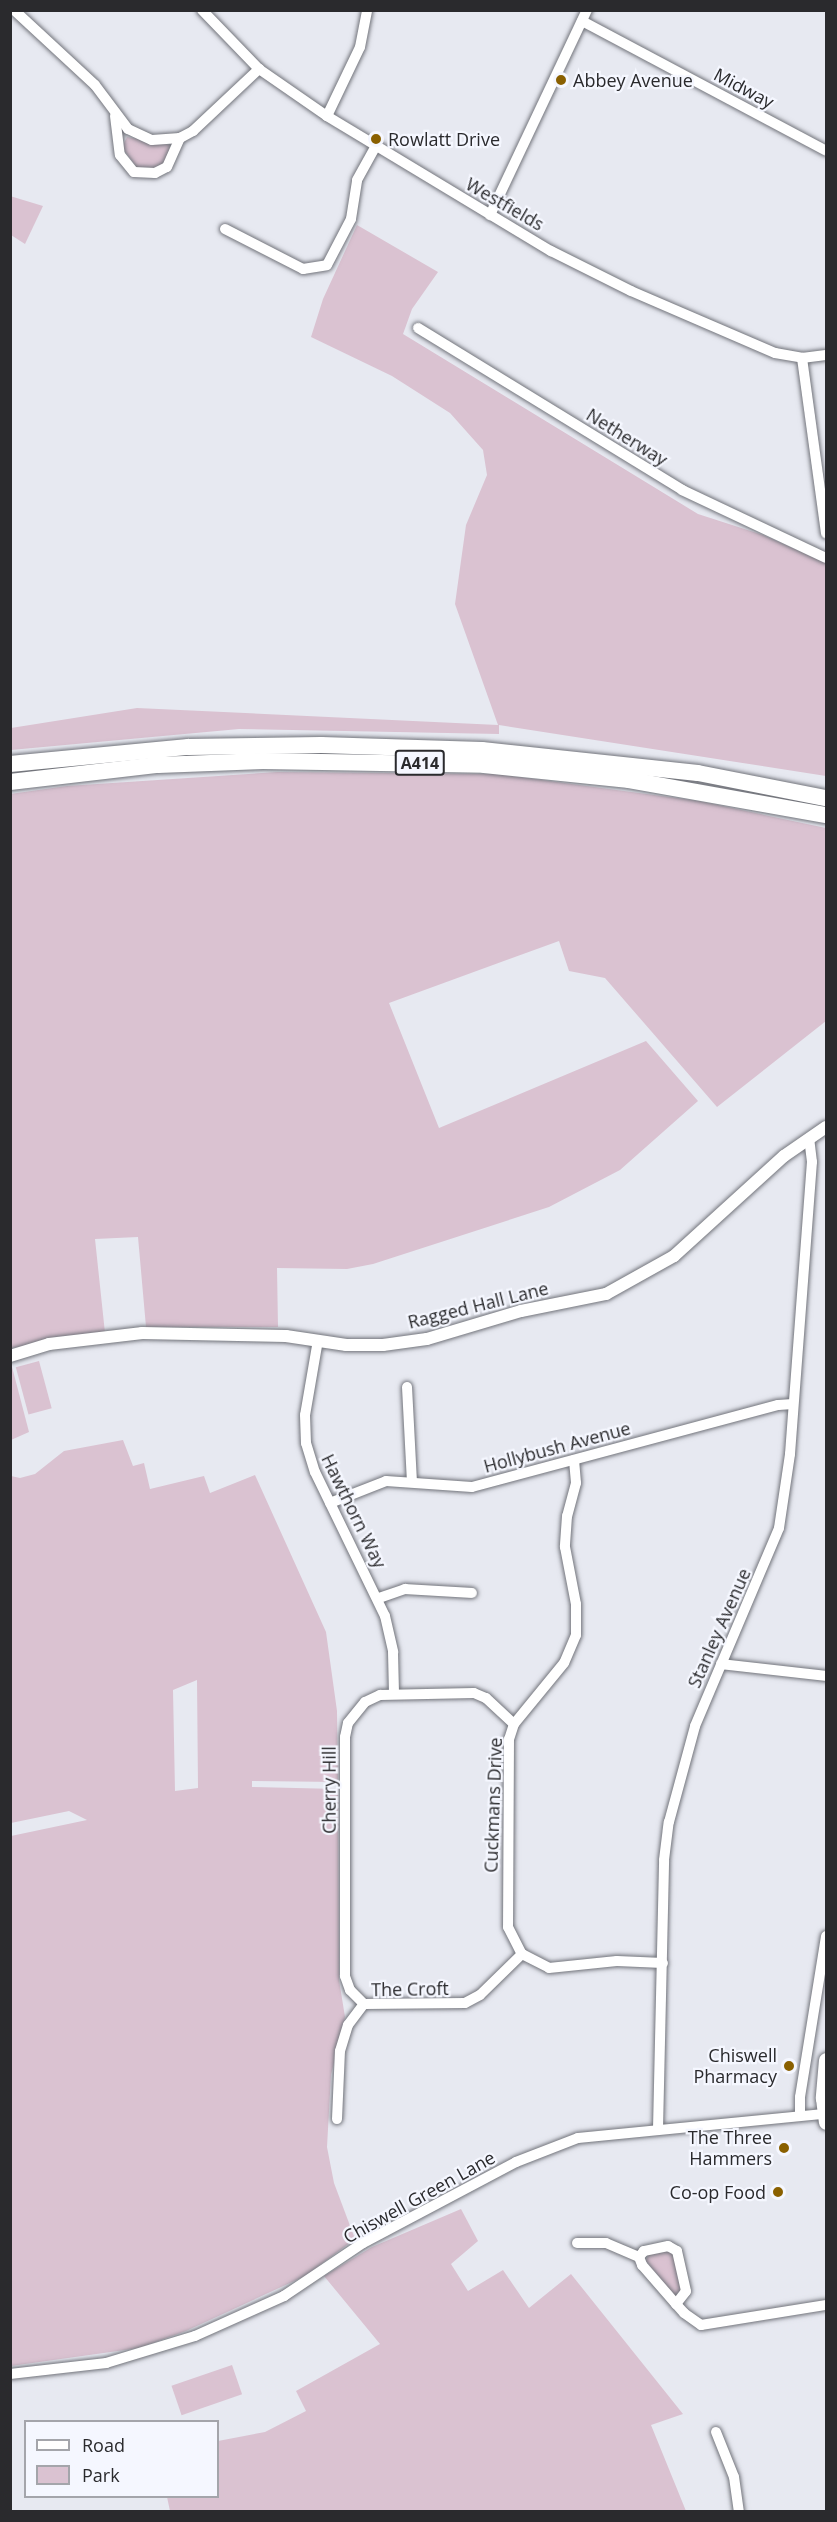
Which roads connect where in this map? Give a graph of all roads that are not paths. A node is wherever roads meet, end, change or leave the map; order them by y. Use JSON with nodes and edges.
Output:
{"nodes":[{"id":1,"x":14,"y":10,"type":"edge"},
{"id":2,"x":202,"y":10,"type":"edge"},
{"id":3,"x":367,"y":10,"type":"edge"},
{"id":4,"x":587,"y":10,"type":"edge"},
{"id":5,"x":582,"y":21,"type":"junction"},
{"id":6,"x":259,"y":69,"type":"junction"},
{"id":7,"x":115,"y":116,"type":"junction"},
{"id":8,"x":327,"y":116,"type":"junction"},
{"id":9,"x":180,"y":138,"type":"junction"},
{"id":10,"x":376,"y":146,"type":"junction"},
{"id":11,"x":826,"y":151,"type":"edge"},
{"id":12,"x":490,"y":215,"type":"junction"},
{"id":13,"x":225,"y":229,"type":"dead end"},
{"id":14,"x":418,"y":328,"type":"dead end"},
{"id":15,"x":826,"y":355,"type":"edge"},
{"id":16,"x":802,"y":358,"type":"junction"},
{"id":17,"x":826,"y":533,"type":"edge"},
{"id":18,"x":826,"y":558,"type":"edge"},
{"id":19,"x":10,"y":764,"type":"edge"},
{"id":20,"x":10,"y":782,"type":"edge"},
{"id":21,"x":826,"y":798,"type":"edge"},
{"id":22,"x":826,"y":815,"type":"edge"},
{"id":23,"x":826,"y":1127,"type":"edge"},
{"id":24,"x":809,"y":1138,"type":"junction"},
{"id":25,"x":318,"y":1340,"type":"junction"},
{"id":26,"x":10,"y":1356,"type":"edge"},
{"id":27,"x":407,"y":1388,"type":"dead end"},
{"id":28,"x":793,"y":1404,"type":"junction"},
{"id":29,"x":574,"y":1460,"type":"junction"},
{"id":30,"x":412,"y":1481,"type":"junction"},
{"id":31,"x":330,"y":1503,"type":"junction"},
{"id":32,"x":472,"y":1593,"type":"dead end"},
{"id":33,"x":379,"y":1599,"type":"junction"},
{"id":34,"x":721,"y":1664,"type":"junction"},
{"id":35,"x":826,"y":1676,"type":"edge"},
{"id":36,"x":394,"y":1694,"type":"junction"},
{"id":37,"x":514,"y":1724,"type":"junction"},
{"id":38,"x":826,"y":1936,"type":"edge"},
{"id":39,"x":522,"y":1954,"type":"junction"},
{"id":40,"x":663,"y":1963,"type":"junction"},
{"id":41,"x":364,"y":2004,"type":"junction"},
{"id":42,"x":826,"y":2060,"type":"edge"},
{"id":43,"x":800,"y":2115,"type":"junction"},
{"id":44,"x":826,"y":2116,"type":"edge"},
{"id":45,"x":337,"y":2119,"type":"dead end"},
{"id":46,"x":658,"y":2130,"type":"junction"},
{"id":47,"x":577,"y":2243,"type":"dead end"},
{"id":48,"x":639,"y":2256,"type":"junction"},
{"id":49,"x":676,"y":2304,"type":"junction"},
{"id":50,"x":826,"y":2305,"type":"edge"},
{"id":51,"x":10,"y":2374,"type":"edge"},
{"id":52,"x":716,"y":2432,"type":"dead end"},
{"id":53,"x":739,"y":2511,"type":"edge"}],
"edges":[{"from":1,"to":7,"type":"street"},
{"from":2,"to":6,"type":"street","name":"Westfields"},
{"from":3,"to":8,"type":"street"},
{"from":4,"to":5,"type":"street"},
{"from":5,"to":11,"type":"street","name":"Midway"},
{"from":5,"to":12,"type":"street"},
{"from":6,"to":8,"type":"street","name":"Westfields"},
{"from":6,"to":9,"type":"street"},
{"from":7,"to":9,"type":"street"},
{"from":7,"to":9,"type":"street"},
{"from":8,"to":10,"type":"street","name":"Westfields"},
{"from":10,"to":12,"type":"street","name":"Westfields"},
{"from":10,"to":13,"type":"street"},
{"from":12,"to":16,"type":"street","name":"Westfields"},
{"from":14,"to":18,"type":"street","name":"Netherway"},
{"from":15,"to":16,"type":"street","name":"Westfields"},
{"from":16,"to":17,"type":"street"},
{"from":19,"to":21,"type":"highway","number":"A414"},
{"from":20,"to":22,"type":"highway","number":"A414"},
{"from":23,"to":24,"type":"street","name":"Ragged Hall Lane"},
{"from":24,"to":25,"type":"street","name":"Ragged Hall Lane"},
{"from":24,"to":28,"type":"street","name":"Stanley Avenue"},
{"from":25,"to":26,"type":"street","name":"Ragged Hall Lane"},
{"from":25,"to":31,"type":"street","name":"Hawthorn Way"},
{"from":27,"to":30,"type":"street"},
{"from":28,"to":29,"type":"street","name":"Hollybush Avenue"},
{"from":28,"to":34,"type":"street","name":"Stanley Avenue"},
{"from":29,"to":30,"type":"street","name":"Hollybush Avenue"},
{"from":29,"to":37,"type":"street","name":"Cuckmans Drive"},
{"from":30,"to":31,"type":"street","name":"Hollybush Avenue"},
{"from":31,"to":33,"type":"street","name":"Hawthorn Way"},
{"from":32,"to":33,"type":"street"},
{"from":33,"to":36,"type":"street","name":"Hawthorn Way"},
{"from":34,"to":35,"type":"street"},
{"from":34,"to":40,"type":"street","name":"Stanley Avenue"},
{"from":36,"to":37,"type":"street","name":"Cherry Hill"},
{"from":36,"to":41,"type":"street","name":"Cherry Hill"},
{"from":37,"to":39,"type":"street","name":"Cuckmans Drive"},
{"from":38,"to":43,"type":"street"},
{"from":39,"to":40,"type":"street"},
{"from":39,"to":41,"type":"street","name":"The Croft"},
{"from":40,"to":46,"type":"street","name":"Stanley Avenue"},
{"from":41,"to":45,"type":"street","name":"The Croft"},
{"from":42,"to":44,"type":"main road"},
{"from":43,"to":44,"type":"street","name":"Chiswell Green Lane"},
{"from":43,"to":46,"type":"street","name":"Chiswell Green Lane"},
{"from":46,"to":51,"type":"street","name":"Chiswell Green Lane"},
{"from":47,"to":48,"type":"street"},
{"from":48,"to":49,"type":"street"},
{"from":48,"to":49,"type":"street"},
{"from":49,"to":50,"type":"street"},
{"from":52,"to":53,"type":"street"}]}
